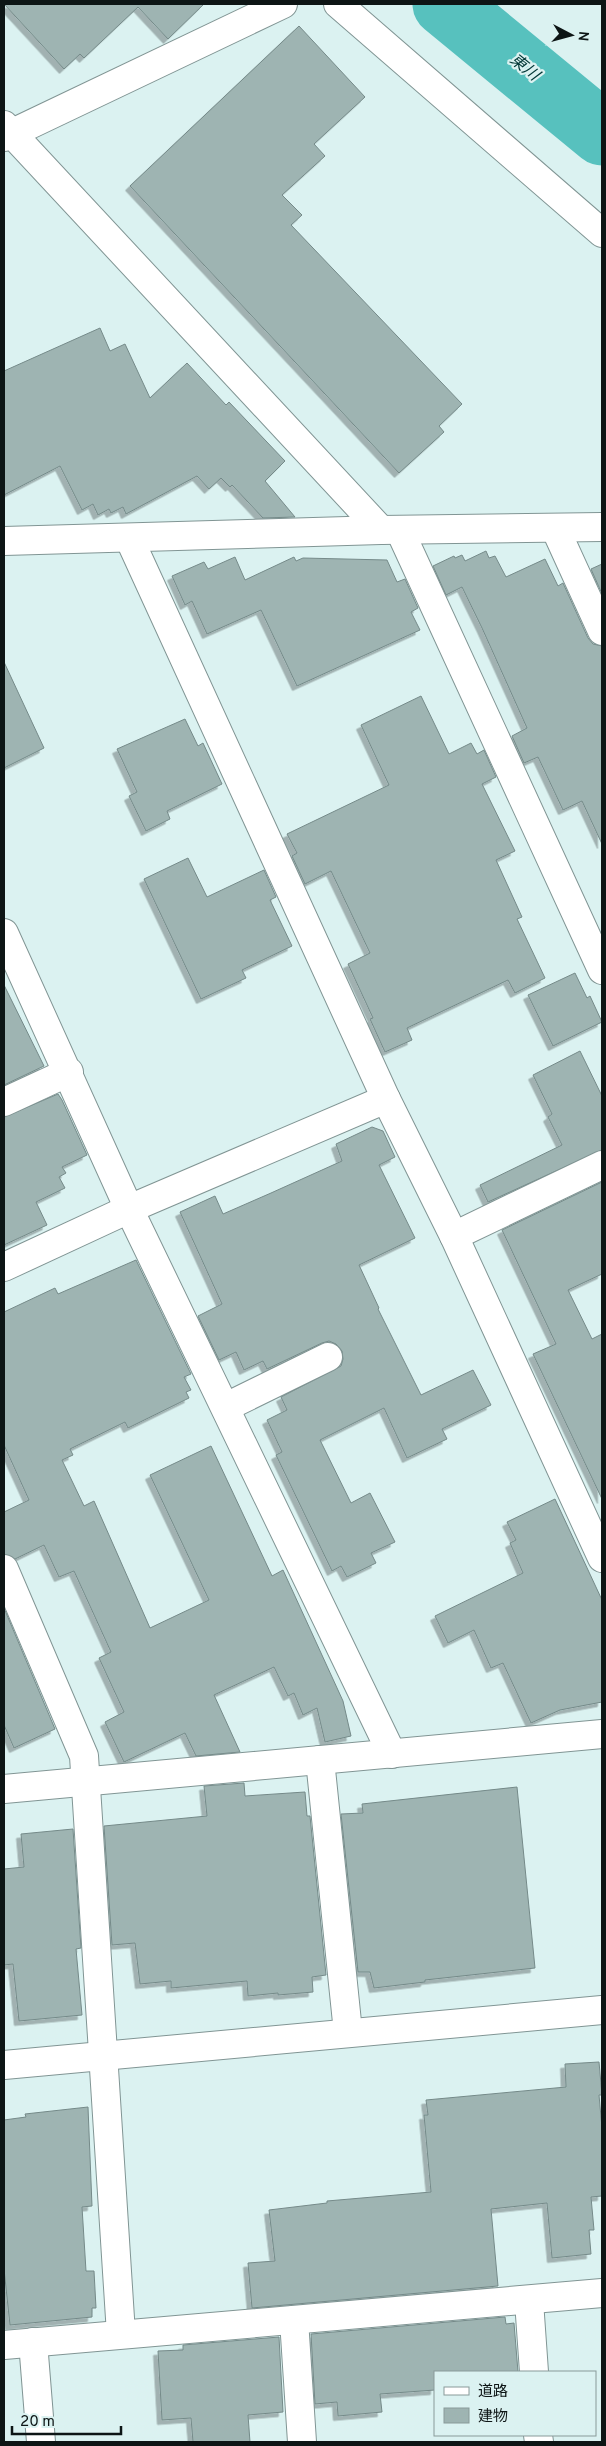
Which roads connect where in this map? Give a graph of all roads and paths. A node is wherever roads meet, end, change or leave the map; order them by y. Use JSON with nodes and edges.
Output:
{"nodes":[{"id":1,"x":283,"y":4,"type":"edge"},
{"id":2,"x":338,"y":4,"type":"edge"},
{"id":3,"x":6,"y":132,"type":"edge"},
{"id":4,"x":602,"y":233,"type":"edge"},
{"id":5,"x":602,"y":527,"type":"edge"},
{"id":6,"x":555,"y":528,"type":"junction"},
{"id":7,"x":391,"y":531,"type":"junction"},
{"id":8,"x":129,"y":538,"type":"junction"},
{"id":9,"x":4,"y":541,"type":"edge"},
{"id":10,"x":602,"y":631,"type":"edge"},
{"id":11,"x":4,"y":933,"type":"edge"},
{"id":12,"x":602,"y":970,"type":"edge"},
{"id":13,"x":69,"y":1072,"type":"junction"},
{"id":14,"x":386,"y":1099,"type":"junction"},
{"id":15,"x":4,"y":1102,"type":"edge"},
{"id":16,"x":602,"y":1165,"type":"edge"},
{"id":17,"x":129,"y":1209,"type":"junction"},
{"id":18,"x":454,"y":1236,"type":"junction"},
{"id":19,"x":4,"y":1267,"type":"edge"},
{"id":20,"x":328,"y":1356,"type":"dead end"},
{"id":21,"x":226,"y":1407,"type":"junction"},
{"id":22,"x":602,"y":1558,"type":"edge"},
{"id":23,"x":4,"y":1569,"type":"edge"},
{"id":24,"x":602,"y":1734,"type":"edge"},
{"id":25,"x":392,"y":1754,"type":"junction"},
{"id":26,"x":320,"y":1760,"type":"junction"},
{"id":27,"x":86,"y":1781,"type":"junction"},
{"id":28,"x":4,"y":1789,"type":"edge"},
{"id":29,"x":602,"y":2010,"type":"edge"},
{"id":30,"x":348,"y":2032,"type":"junction"},
{"id":31,"x":102,"y":2057,"type":"junction"},
{"id":32,"x":4,"y":2065,"type":"edge"},
{"id":33,"x":602,"y":2293,"type":"edge"},
{"id":34,"x":529,"y":2301,"type":"junction"},
{"id":35,"x":294,"y":2320,"type":"junction"},
{"id":36,"x":121,"y":2334,"type":"junction"},
{"id":37,"x":33,"y":2342,"type":"junction"},
{"id":38,"x":4,"y":2345,"type":"edge"},
{"id":39,"x":534,"y":2371,"type":"edge"},
{"id":40,"x":41,"y":2442,"type":"edge"},
{"id":41,"x":302,"y":2442,"type":"edge"}],
"edges":[{"from":1,"to":3,"type":"street"},
{"from":2,"to":4,"type":"street"},
{"from":3,"to":7,"type":"street"},
{"from":5,"to":6,"type":"street"},
{"from":6,"to":7,"type":"street"},
{"from":6,"to":10,"type":"street"},
{"from":7,"to":8,"type":"street"},
{"from":7,"to":12,"type":"street"},
{"from":8,"to":9,"type":"street"},
{"from":8,"to":14,"type":"street"},
{"from":11,"to":13,"type":"street"},
{"from":13,"to":15,"type":"street"},
{"from":13,"to":17,"type":"street"},
{"from":14,"to":17,"type":"street"},
{"from":14,"to":18,"type":"street"},
{"from":16,"to":18,"type":"street"},
{"from":17,"to":19,"type":"street"},
{"from":17,"to":21,"type":"street"},
{"from":18,"to":22,"type":"street"},
{"from":20,"to":21,"type":"street"},
{"from":21,"to":25,"type":"street"},
{"from":23,"to":27,"type":"street"},
{"from":24,"to":25,"type":"street"},
{"from":25,"to":26,"type":"street"},
{"from":26,"to":27,"type":"street"},
{"from":26,"to":30,"type":"street"},
{"from":27,"to":28,"type":"street"},
{"from":27,"to":31,"type":"street"},
{"from":29,"to":30,"type":"street"},
{"from":30,"to":31,"type":"street"},
{"from":31,"to":32,"type":"street"},
{"from":31,"to":36,"type":"street"},
{"from":33,"to":34,"type":"street"},
{"from":34,"to":35,"type":"street"},
{"from":34,"to":39,"type":"street"},
{"from":35,"to":36,"type":"street"},
{"from":35,"to":41,"type":"street"},
{"from":36,"to":37,"type":"street"},
{"from":37,"to":38,"type":"street"},
{"from":37,"to":40,"type":"street"}]}
